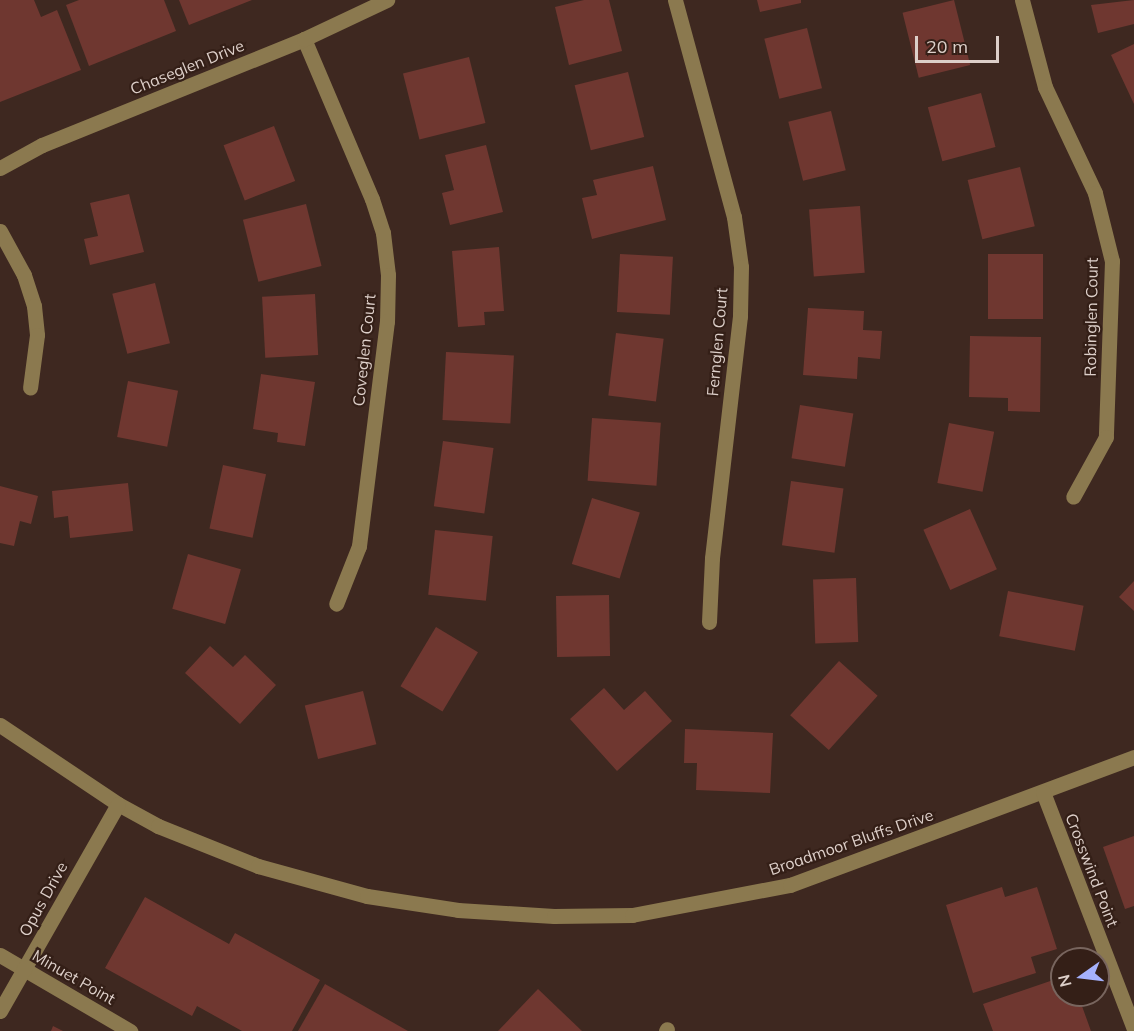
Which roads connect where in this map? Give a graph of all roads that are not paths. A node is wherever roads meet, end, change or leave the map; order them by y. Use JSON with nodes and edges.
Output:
{"nodes":[{"id":1,"x":387,"y":0,"type":"edge"},
{"id":2,"x":675,"y":0,"type":"edge"},
{"id":3,"x":1022,"y":0,"type":"edge"},
{"id":4,"x":304,"y":39,"type":"junction"},
{"id":5,"x":0,"y":168,"type":"edge"},
{"id":6,"x":0,"y":231,"type":"edge"},
{"id":7,"x":30,"y":388,"type":"dead end"},
{"id":8,"x":1073,"y":497,"type":"dead end"},
{"id":9,"x":336,"y":603,"type":"dead end"},
{"id":10,"x":709,"y":622,"type":"dead end"},
{"id":11,"x":0,"y":725,"type":"edge"},
{"id":12,"x":1134,"y":757,"type":"edge"},
{"id":13,"x":1043,"y":792,"type":"junction"},
{"id":14,"x":118,"y":804,"type":"junction"},
{"id":15,"x":0,"y":955,"type":"edge"},
{"id":16,"x":24,"y":969,"type":"junction"},
{"id":17,"x":1128,"y":993,"type":"edge"},
{"id":18,"x":0,"y":1011,"type":"edge"},
{"id":19,"x":1134,"y":1029,"type":"edge"},
{"id":20,"x":130,"y":1031,"type":"edge"}],
"edges":[{"from":1,"to":4,"type":"street","name":"Chaseglen Drive"},
{"from":2,"to":10,"type":"street","name":"Fernglen Court"},
{"from":3,"to":8,"type":"street","name":"Robinglen Court"},
{"from":4,"to":5,"type":"street","name":"Chaseglen Drive"},
{"from":4,"to":9,"type":"street","name":"Coveglen Court"},
{"from":6,"to":7,"type":"street"},
{"from":11,"to":14,"type":"street","name":"Broadmoor Bluffs Drive"},
{"from":12,"to":13,"type":"street","name":"Broadmoor Bluffs Drive"},
{"from":13,"to":14,"type":"street","name":"Broadmoor Bluffs Drive"},
{"from":13,"to":17,"type":"street","name":"Crosswind Point"},
{"from":14,"to":16,"type":"street","name":"Opus Drive"},
{"from":15,"to":16,"type":"street","name":"Minuet Point"},
{"from":16,"to":18,"type":"street","name":"Opus Drive"},
{"from":16,"to":20,"type":"street","name":"Minuet Point"},
{"from":17,"to":19,"type":"street","name":"Crosswind Point"}]}
